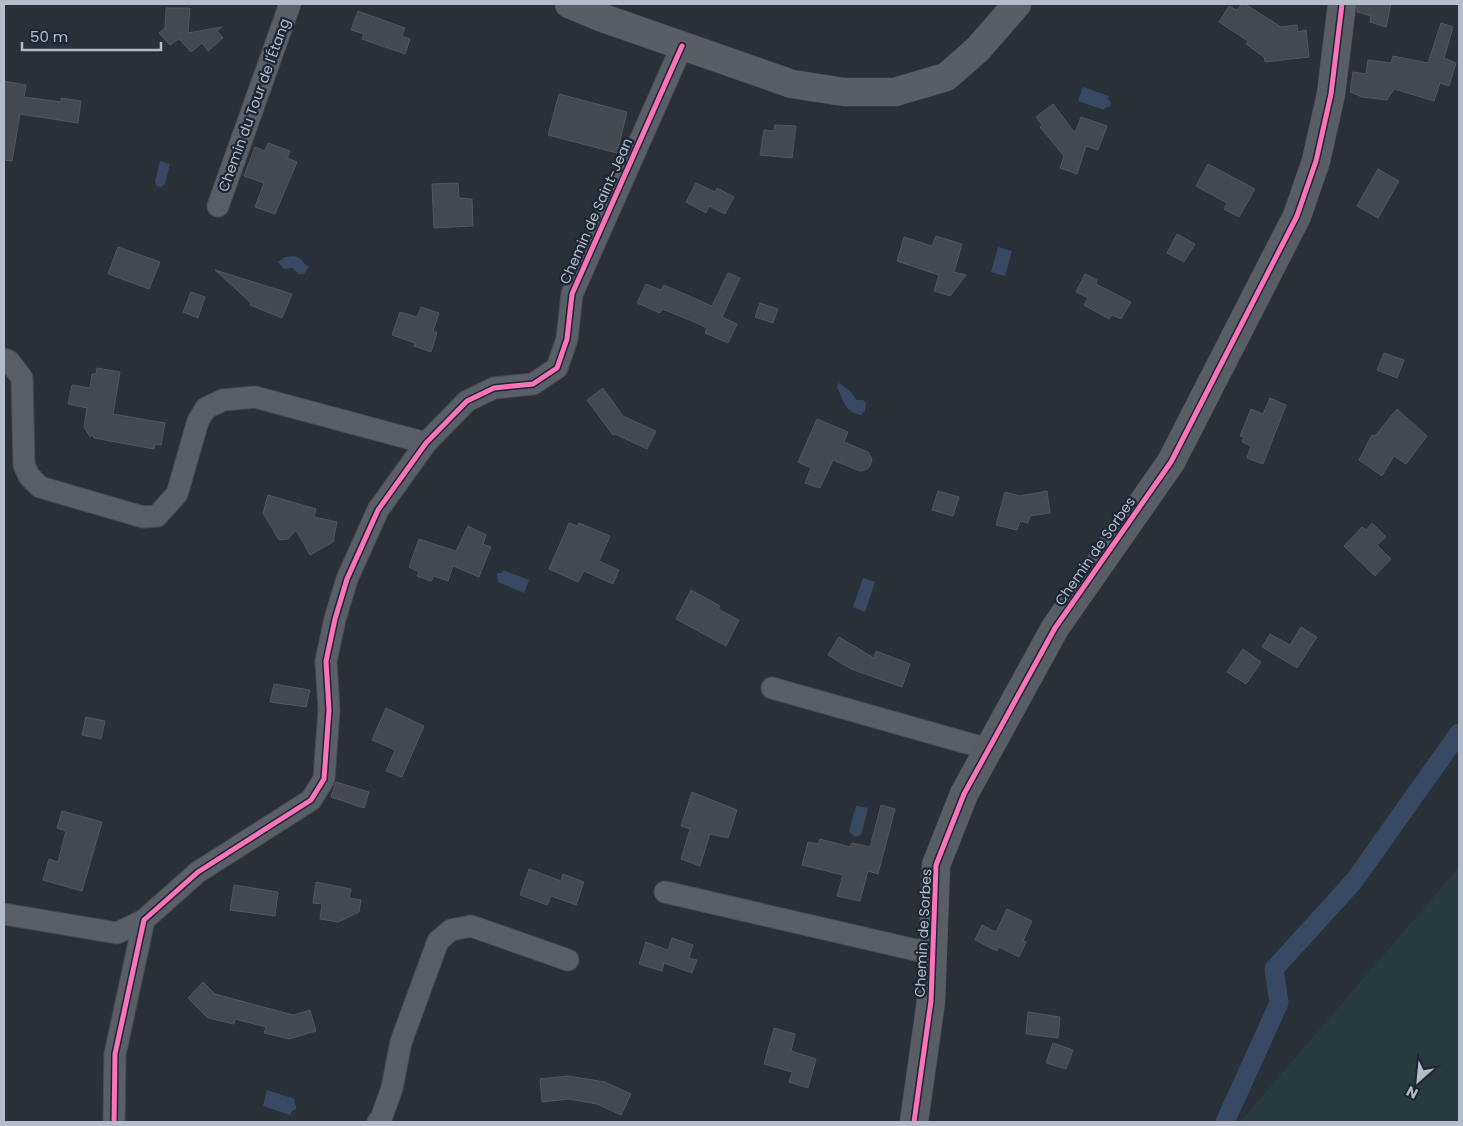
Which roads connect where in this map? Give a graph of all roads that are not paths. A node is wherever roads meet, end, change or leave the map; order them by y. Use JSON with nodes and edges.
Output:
{"nodes":[{"id":1,"x":290,"y":4,"type":"edge"},
{"id":2,"x":569,"y":4,"type":"edge"},
{"id":3,"x":1017,"y":4,"type":"edge"},
{"id":4,"x":1342,"y":4,"type":"edge"},
{"id":5,"x":682,"y":46,"type":"junction"},
{"id":6,"x":218,"y":206,"type":"dead end"},
{"id":7,"x":4,"y":359,"type":"edge"},
{"id":8,"x":426,"y":443,"type":"junction"},
{"id":9,"x":772,"y":688,"type":"dead end"},
{"id":10,"x":988,"y":749,"type":"junction"},
{"id":11,"x":665,"y":892,"type":"dead end"},
{"id":12,"x":4,"y":914,"type":"edge"},
{"id":13,"x":144,"y":920,"type":"junction"},
{"id":14,"x":933,"y":954,"type":"junction"},
{"id":15,"x":568,"y":960,"type":"dead end"},
{"id":16,"x":114,"y":1122,"type":"edge"},
{"id":17,"x":378,"y":1122,"type":"edge"},
{"id":18,"x":914,"y":1122,"type":"edge"}],
"edges":[{"from":1,"to":6,"type":"street","name":"Chemin du Tour de l'Étang"},
{"from":2,"to":5,"type":"street"},
{"from":3,"to":5,"type":"street"},
{"from":4,"to":10,"type":"street","name":"Chemin de Sorbes"},
{"from":5,"to":8,"type":"street","name":"Chemin de Saint-Jean"},
{"from":7,"to":8,"type":"street"},
{"from":8,"to":13,"type":"street","name":"Chemin de Saint-Jean"},
{"from":9,"to":10,"type":"street"},
{"from":10,"to":14,"type":"street","name":"Chemin de Sorbes"},
{"from":11,"to":14,"type":"street"},
{"from":12,"to":13,"type":"street","name":"Chemin de Saint-Jean"},
{"from":13,"to":16,"type":"street"},
{"from":14,"to":18,"type":"street","name":"Chemin de Sorbes"},
{"from":15,"to":17,"type":"street"}]}
